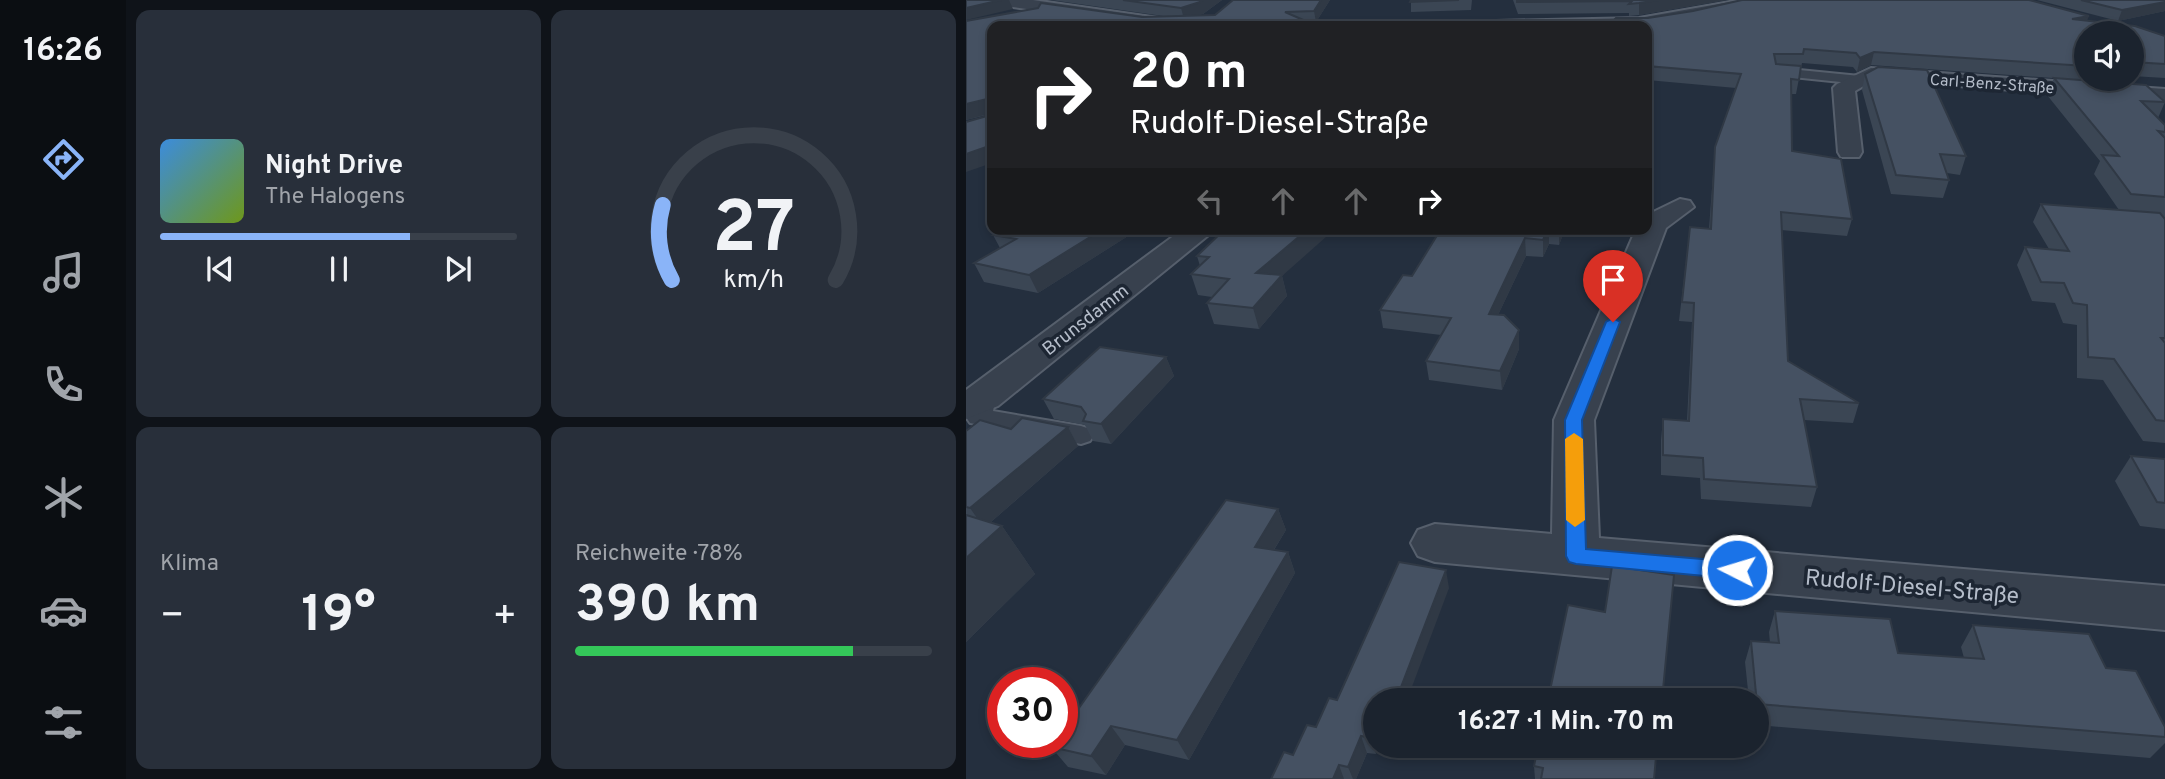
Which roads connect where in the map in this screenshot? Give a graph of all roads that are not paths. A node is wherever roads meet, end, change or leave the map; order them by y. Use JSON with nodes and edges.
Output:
{"nodes":[{"id":1,"x":999,"y":0,"type":"edge"},
{"id":2,"x":1760,"y":0,"type":"edge"},
{"id":3,"x":1052,"y":8,"type":"junction"},
{"id":4,"x":1006,"y":20,"type":"edge"},
{"id":5,"x":1144,"y":21,"type":"edge"},
{"id":6,"x":1652,"y":21,"type":"edge"},
{"id":7,"x":1779,"y":72,"type":"edge"},
{"id":8,"x":1860,"y":80,"type":"junction"},
{"id":9,"x":2165,"y":95,"type":"edge"},
{"id":10,"x":1850,"y":152,"type":"dead end"},
{"id":11,"x":1680,"y":206,"type":"dead end"},
{"id":12,"x":1652,"y":226,"type":"edge"},
{"id":13,"x":1194,"y":235,"type":"edge"},
{"id":14,"x":1649,"y":235,"type":"edge"},
{"id":15,"x":975,"y":402,"type":"edge"},
{"id":16,"x":1081,"y":435,"type":"edge"},
{"id":17,"x":1435,"y":543,"type":"dead end"},
{"id":18,"x":1576,"y":556,"type":"junction"},
{"id":19,"x":2165,"y":608,"type":"edge"}],
"edges":[{"from":1,"to":3,"type":"street"},
{"from":2,"to":6,"type":"street"},
{"from":3,"to":4,"type":"street"},
{"from":3,"to":5,"type":"street"},
{"from":7,"to":8,"type":"lane"},
{"from":8,"to":9,"type":"street","name":"Carl-Benz-Straße"},
{"from":8,"to":10,"type":"street"},
{"from":11,"to":12,"type":"street"},
{"from":13,"to":15,"type":"street","name":"Brunsdamm"},
{"from":14,"to":18,"type":"street"},
{"from":15,"to":16,"type":"lane"},
{"from":17,"to":18,"type":"street","name":"Rudolf-Diesel-Straße"},
{"from":18,"to":19,"type":"street","name":"Rudolf-Diesel-Straße"}]}
